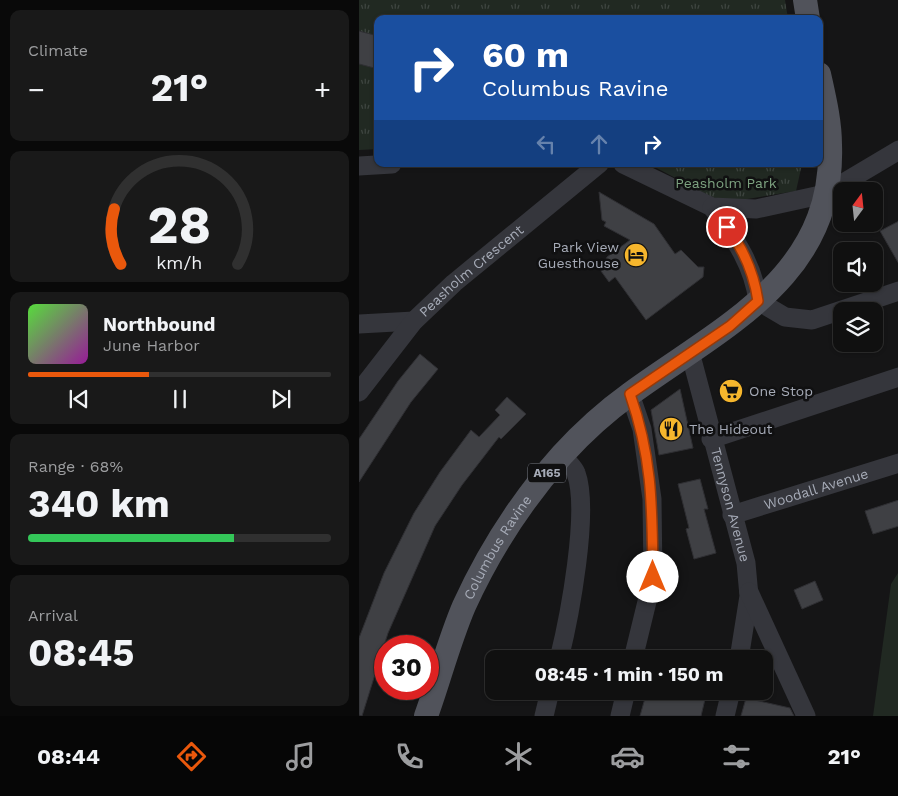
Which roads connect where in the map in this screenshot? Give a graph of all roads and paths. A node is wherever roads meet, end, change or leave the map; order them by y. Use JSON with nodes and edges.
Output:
{"nodes":[{"id":1,"x":805,"y":0,"type":"edge"},
{"id":2,"x":807,"y":15,"type":"edge"},
{"id":3,"x":823,"y":93,"type":"edge"},
{"id":4,"x":898,"y":150,"type":"edge"},
{"id":5,"x":374,"y":165,"type":"edge"},
{"id":6,"x":359,"y":166,"type":"edge"},
{"id":7,"x":595,"y":167,"type":"edge"},
{"id":8,"x":629,"y":167,"type":"edge"},
{"id":9,"x":825,"y":194,"type":"junction"},
{"id":10,"x":712,"y":207,"type":"junction"},
{"id":11,"x":898,"y":291,"type":"edge"},
{"id":12,"x":758,"y":301,"type":"junction"},
{"id":13,"x":414,"y":321,"type":"junction"},
{"id":14,"x":359,"y":324,"type":"edge"},
{"id":15,"x":690,"y":352,"type":"junction"},
{"id":16,"x":898,"y":377,"type":"edge"},
{"id":17,"x":359,"y":392,"type":"edge"},
{"id":18,"x":630,"y":394,"type":"junction"},
{"id":19,"x":711,"y":439,"type":"junction"},
{"id":20,"x":562,"y":455,"type":"junction"},
{"id":21,"x":898,"y":464,"type":"edge"},
{"id":22,"x":732,"y":515,"type":"junction"},
{"id":23,"x":748,"y":589,"type":"junction"},
{"id":24,"x":561,"y":650,"type":"edge"},
{"id":25,"x":635,"y":650,"type":"edge"},
{"id":26,"x":740,"y":650,"type":"edge"},
{"id":27,"x":548,"y":700,"type":"edge"},
{"id":28,"x":624,"y":700,"type":"edge"},
{"id":29,"x":729,"y":700,"type":"edge"},
{"id":30,"x":426,"y":716,"type":"edge"},
{"id":31,"x":544,"y":716,"type":"edge"},
{"id":32,"x":620,"y":716,"type":"edge"},
{"id":33,"x":725,"y":716,"type":"edge"},
{"id":34,"x":806,"y":716,"type":"edge"}],
"edges":[{"from":1,"to":2,"type":"main road"},
{"from":3,"to":9,"type":"main road","number":"A165"},
{"from":4,"to":9,"type":"street"},
{"from":5,"to":6,"type":"street"},
{"from":7,"to":13,"type":"street","name":"Peasholm Crescent"},
{"from":8,"to":10,"type":"street"},
{"from":9,"to":10,"type":"street"},
{"from":9,"to":12,"type":"main road","number":"A165"},
{"from":10,"to":12,"type":"street"},
{"from":11,"to":12,"type":"street"},
{"from":12,"to":15,"type":"main road","name":"Columbus Ravine","number":"A165"},
{"from":13,"to":14,"type":"street"},
{"from":13,"to":17,"type":"street","name":"Peasholm Crescent"},
{"from":15,"to":18,"type":"main road","name":"Columbus Ravine","number":"A165"},
{"from":15,"to":19,"type":"street","name":"Tennyson Avenue"},
{"from":16,"to":19,"type":"street"},
{"from":18,"to":20,"type":"main road","name":"Columbus Ravine","number":"A165"},
{"from":18,"to":25,"type":"street"},
{"from":19,"to":22,"type":"street","name":"Tennyson Avenue"},
{"from":20,"to":24,"type":"street"},
{"from":20,"to":30,"type":"main road","name":"Columbus Ravine","number":"A165"},
{"from":21,"to":22,"type":"street","name":"Woodall Avenue"},
{"from":22,"to":23,"type":"street","name":"Tennyson Avenue"},
{"from":23,"to":26,"type":"street","name":"Tennyson Avenue"},
{"from":23,"to":34,"type":"street"},
{"from":27,"to":31,"type":"street"},
{"from":28,"to":32,"type":"street"},
{"from":29,"to":33,"type":"street"}]}
